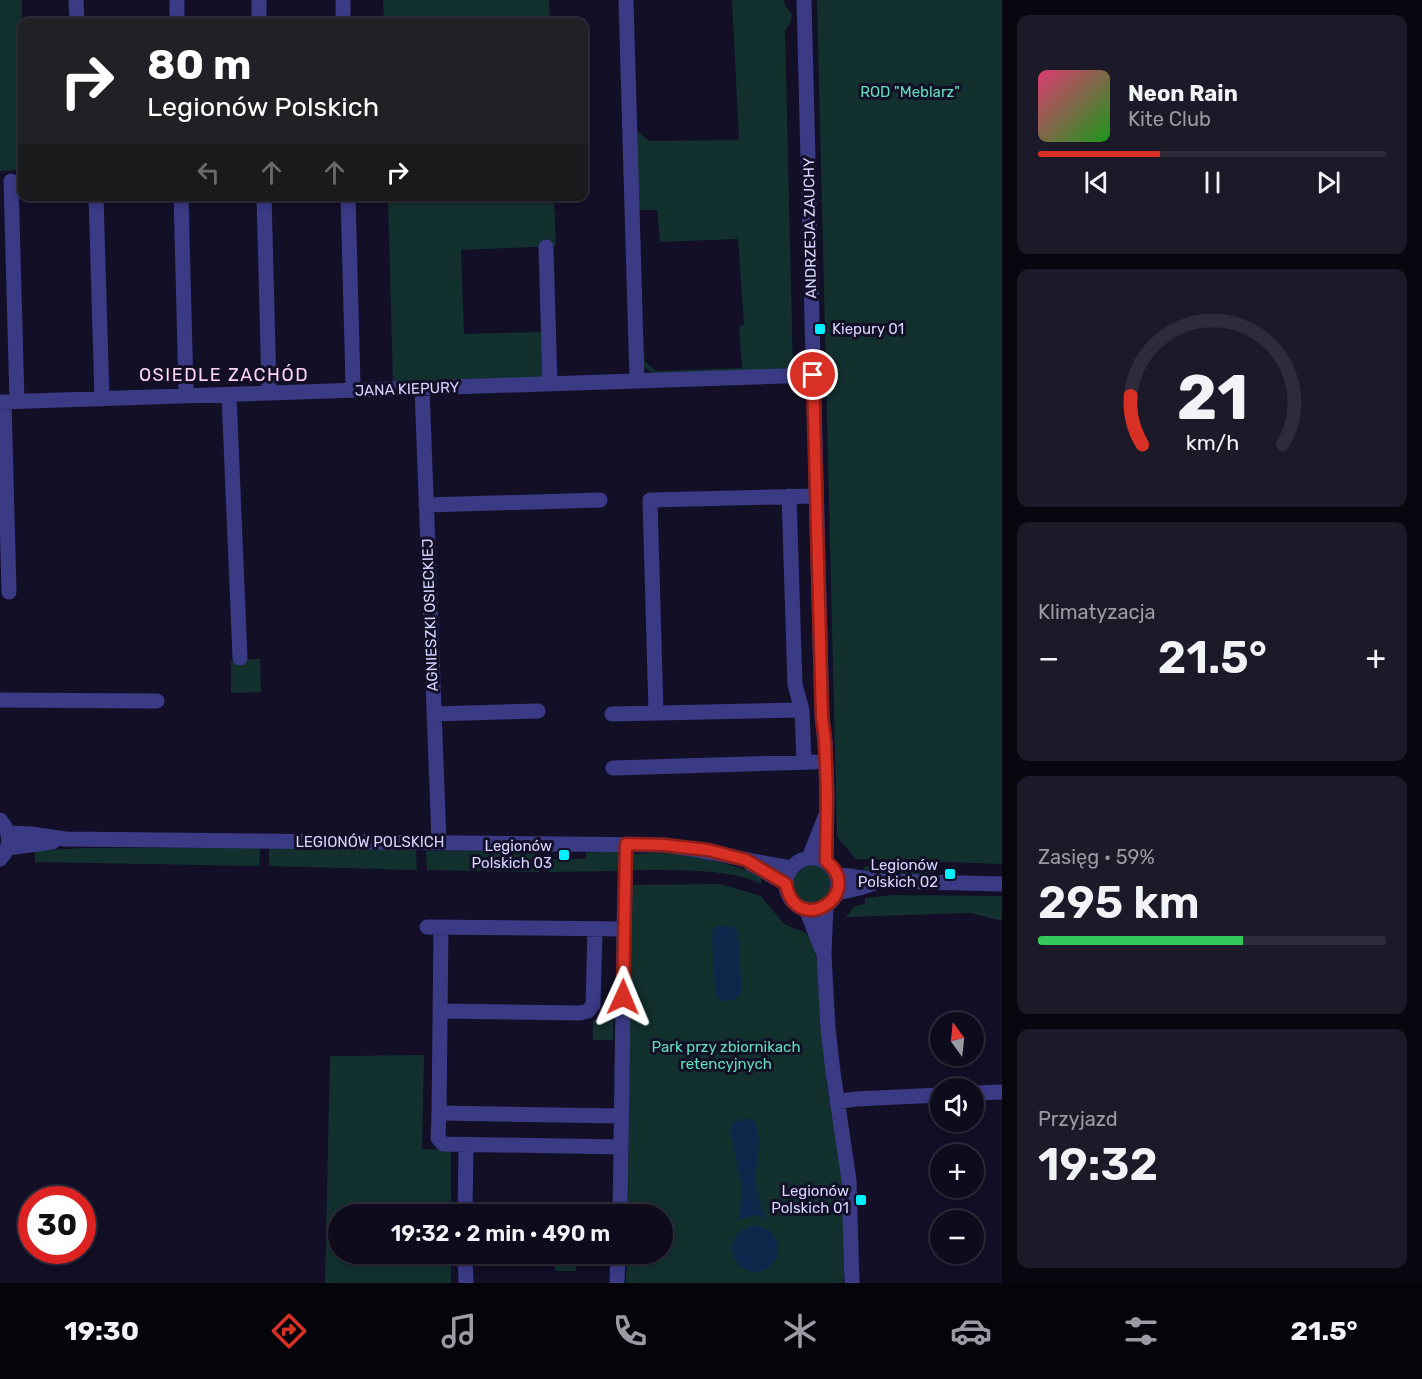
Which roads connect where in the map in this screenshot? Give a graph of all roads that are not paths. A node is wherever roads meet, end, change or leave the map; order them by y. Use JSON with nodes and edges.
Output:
{"nodes":[{"id":1,"x":76,"y":0,"type":"edge"},
{"id":2,"x":177,"y":0,"type":"edge"},
{"id":3,"x":259,"y":0,"type":"edge"},
{"id":4,"x":343,"y":0,"type":"edge"},
{"id":5,"x":626,"y":0,"type":"edge"},
{"id":6,"x":804,"y":0,"type":"edge"},
{"id":7,"x":77,"y":18,"type":"edge"},
{"id":8,"x":177,"y":18,"type":"edge"},
{"id":9,"x":259,"y":18,"type":"edge"},
{"id":10,"x":343,"y":18,"type":"edge"},
{"id":11,"x":11,"y":181,"type":"dead end"},
{"id":12,"x":96,"y":201,"type":"edge"},
{"id":13,"x":181,"y":201,"type":"edge"},
{"id":14,"x":264,"y":201,"type":"edge"},
{"id":15,"x":348,"y":201,"type":"edge"},
{"id":16,"x":546,"y":247,"type":"dead end"},
{"id":17,"x":813,"y":375,"type":"junction"},
{"id":18,"x":637,"y":381,"type":"junction"},
{"id":19,"x":550,"y":384,"type":"junction"},
{"id":20,"x":352,"y":385,"type":"dead end"},
{"id":21,"x":269,"y":387,"type":"dead end"},
{"id":22,"x":422,"y":388,"type":"junction"},
{"id":23,"x":186,"y":390,"type":"dead end"},
{"id":24,"x":229,"y":395,"type":"junction"},
{"id":25,"x":102,"y":399,"type":"junction"},
{"id":26,"x":7,"y":402,"type":"edge"},
{"id":27,"x":789,"y":496,"type":"junction"},
{"id":28,"x":816,"y":496,"type":"junction"},
{"id":29,"x":600,"y":500,"type":"dead end"},
{"id":30,"x":426,"y":505,"type":"junction"},
{"id":31,"x":9,"y":592,"type":"dead end"},
{"id":32,"x":240,"y":658,"type":"dead end"},
{"id":33,"x":0,"y":700,"type":"edge"},
{"id":34,"x":157,"y":701,"type":"dead end"},
{"id":35,"x":802,"y":710,"type":"junction"},
{"id":36,"x":538,"y":711,"type":"dead end"},
{"id":37,"x":656,"y":713,"type":"junction"},
{"id":38,"x":434,"y":714,"type":"junction"},
{"id":39,"x":612,"y":714,"type":"dead end"},
{"id":40,"x":826,"y":761,"type":"junction"},
{"id":41,"x":804,"y":762,"type":"junction"},
{"id":42,"x":613,"y":768,"type":"dead end"},
{"id":43,"x":825,"y":817,"type":"junction"},
{"id":44,"x":0,"y":820,"type":"edge"},
{"id":45,"x":439,"y":842,"type":"junction"},
{"id":46,"x":626,"y":844,"type":"junction"},
{"id":47,"x":5,"y":847,"type":"edge"},
{"id":48,"x":809,"y":858,"type":"junction"},
{"id":49,"x":746,"y":860,"type":"junction"},
{"id":50,"x":826,"y":861,"type":"junction"},
{"id":51,"x":792,"y":868,"type":"junction"},
{"id":52,"x":836,"y":874,"type":"junction"},
{"id":53,"x":884,"y":880,"type":"junction"},
{"id":54,"x":786,"y":884,"type":"junction"},
{"id":55,"x":1002,"y":884,"type":"edge"},
{"id":56,"x":837,"y":893,"type":"junction"},
{"id":57,"x":826,"y":906,"type":"junction"},
{"id":58,"x":806,"y":909,"type":"junction"},
{"id":59,"x":595,"y":929,"type":"junction"},
{"id":60,"x":624,"y":929,"type":"junction"},
{"id":61,"x":824,"y":954,"type":"junction"},
{"id":62,"x":440,"y":1011,"type":"junction"},
{"id":63,"x":1002,"y":1092,"type":"edge"},
{"id":64,"x":984,"y":1093,"type":"edge"},
{"id":65,"x":930,"y":1095,"type":"edge"},
{"id":66,"x":837,"y":1102,"type":"junction"},
{"id":67,"x":439,"y":1113,"type":"junction"},
{"id":68,"x":621,"y":1116,"type":"junction"},
{"id":69,"x":466,"y":1144,"type":"junction"},
{"id":70,"x":621,"y":1147,"type":"junction"},
{"id":71,"x":465,"y":1204,"type":"edge"},
{"id":72,"x":620,"y":1204,"type":"edge"},
{"id":73,"x":465,"y":1264,"type":"edge"},
{"id":74,"x":618,"y":1264,"type":"edge"},
{"id":75,"x":466,"y":1283,"type":"edge"},
{"id":76,"x":617,"y":1283,"type":"edge"},
{"id":77,"x":852,"y":1283,"type":"edge"}],
"edges":[{"from":1,"to":7,"type":"street"},
{"from":2,"to":8,"type":"street"},
{"from":3,"to":9,"type":"street"},
{"from":4,"to":10,"type":"street"},
{"from":5,"to":18,"type":"street"},
{"from":6,"to":17,"type":"street","name":"ANDRZEJA ZAUCHY"},
{"from":11,"to":26,"type":"street"},
{"from":12,"to":25,"type":"street"},
{"from":13,"to":23,"type":"street"},
{"from":14,"to":21,"type":"street"},
{"from":15,"to":20,"type":"street"},
{"from":16,"to":19,"type":"street"},
{"from":17,"to":18,"type":"street","name":"JANA KIEPURY"},
{"from":17,"to":28,"type":"street","name":"ANDRZEJA ZAUCHY"},
{"from":18,"to":19,"type":"street","name":"JANA KIEPURY"},
{"from":19,"to":22,"type":"street","name":"JANA KIEPURY"},
{"from":22,"to":24,"type":"street","name":"JANA KIEPURY"},
{"from":22,"to":30,"type":"street","name":"AGNIESZKI OSIECKIEJ"},
{"from":24,"to":25,"type":"street","name":"JANA KIEPURY"},
{"from":24,"to":32,"type":"street"},
{"from":25,"to":26,"type":"street","name":"JANA KIEPURY"},
{"from":26,"to":31,"type":"street"},
{"from":27,"to":28,"type":"street"},
{"from":27,"to":35,"type":"street"},
{"from":27,"to":37,"type":"street"},
{"from":28,"to":40,"type":"street","name":"ANDRZEJA ZAUCHY"},
{"from":29,"to":30,"type":"street"},
{"from":30,"to":38,"type":"street","name":"AGNIESZKI OSIECKIEJ"},
{"from":33,"to":34,"type":"street"},
{"from":35,"to":37,"type":"street"},
{"from":35,"to":41,"type":"street"},
{"from":36,"to":38,"type":"street"},
{"from":37,"to":39,"type":"street"},
{"from":38,"to":45,"type":"street","name":"AGNIESZKI OSIECKIEJ"},
{"from":40,"to":41,"type":"street"},
{"from":40,"to":43,"type":"street","name":"ANDRZEJA ZAUCHY"},
{"from":41,"to":42,"type":"street"},
{"from":43,"to":48,"type":"street","name":"ANDRZEJA ZAUCHY"},
{"from":43,"to":50,"type":"street","name":"ANDRZEJA ZAUCHY"},
{"from":44,"to":47,"type":"street"},
{"from":45,"to":46,"type":"street","name":"LEGIONÓW POLSKICH"},
{"from":45,"to":47,"type":"street","name":"LEGIONÓW POLSKICH"},
{"from":46,"to":49,"type":"street","name":"LEGIONÓW POLSKICH"},
{"from":46,"to":60,"type":"street"},
{"from":48,"to":50,"type":"street"},
{"from":48,"to":51,"type":"street"},
{"from":49,"to":51,"type":"street","name":"LEGIONÓW POLSKICH"},
{"from":49,"to":54,"type":"street","name":"LEGIONÓW POLSKICH"},
{"from":50,"to":52,"type":"street"},
{"from":51,"to":54,"type":"street"},
{"from":52,"to":53,"type":"street"},
{"from":52,"to":56,"type":"street"},
{"from":53,"to":55,"type":"street"},
{"from":53,"to":56,"type":"street"},
{"from":54,"to":58,"type":"street"},
{"from":56,"to":57,"type":"street"},
{"from":57,"to":58,"type":"street"},
{"from":57,"to":61,"type":"street"},
{"from":58,"to":61,"type":"street"},
{"from":59,"to":60,"type":"street"},
{"from":59,"to":62,"type":"street"},
{"from":59,"to":62,"type":"street"},
{"from":60,"to":68,"type":"street"},
{"from":61,"to":66,"type":"street"},
{"from":62,"to":67,"type":"street"},
{"from":63,"to":64,"type":"street"},
{"from":65,"to":66,"type":"street"},
{"from":66,"to":77,"type":"street"},
{"from":67,"to":68,"type":"street"},
{"from":67,"to":69,"type":"street"},
{"from":68,"to":70,"type":"street"},
{"from":69,"to":70,"type":"street"},
{"from":69,"to":71,"type":"street"},
{"from":70,"to":72,"type":"street"},
{"from":73,"to":75,"type":"street"},
{"from":74,"to":76,"type":"street"}]}
